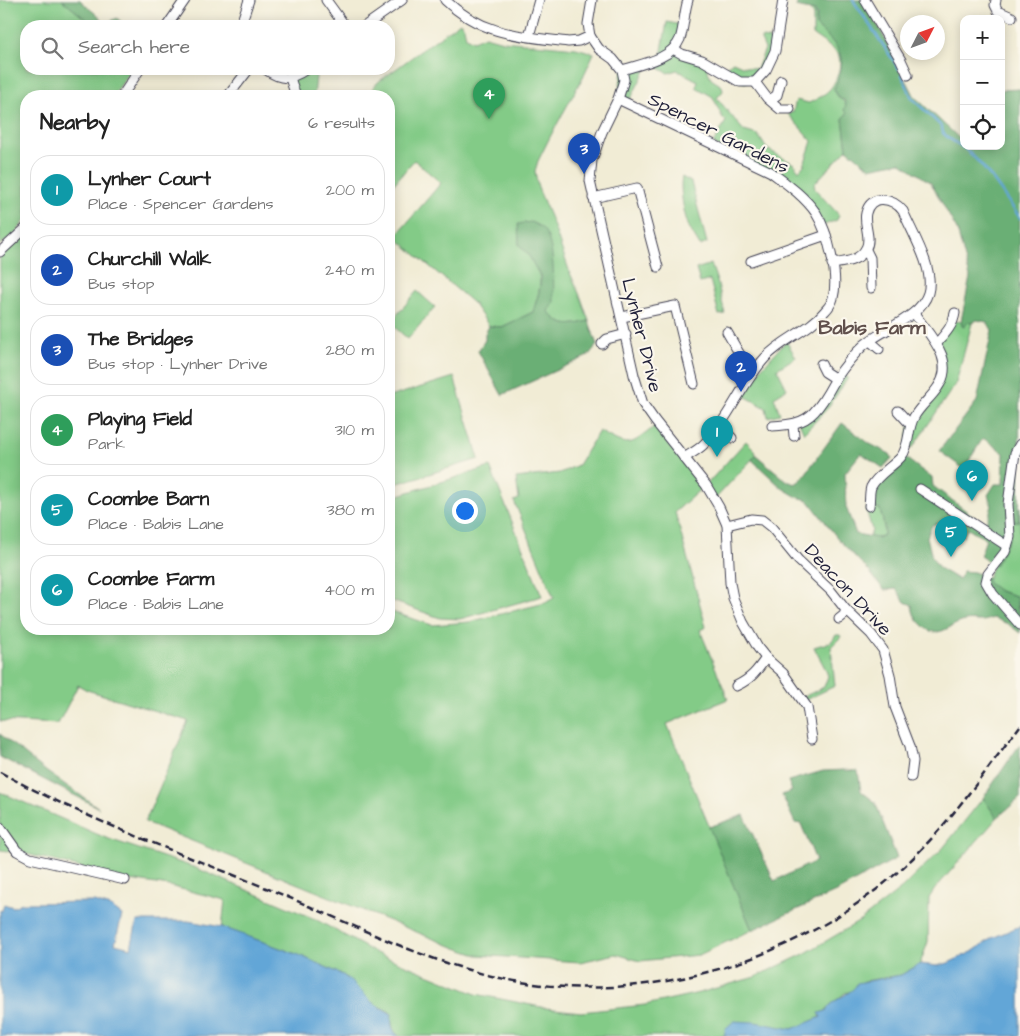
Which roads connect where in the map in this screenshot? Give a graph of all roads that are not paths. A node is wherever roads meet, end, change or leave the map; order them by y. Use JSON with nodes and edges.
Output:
{"nodes":[{"id":1,"x":184,"y":0,"type":"edge"},
{"id":2,"x":249,"y":0,"type":"edge"},
{"id":3,"x":326,"y":0,"type":"edge"},
{"id":4,"x":402,"y":0,"type":"edge"},
{"id":5,"x":445,"y":0,"type":"edge"},
{"id":6,"x":539,"y":0,"type":"edge"},
{"id":7,"x":592,"y":0,"type":"edge"},
{"id":8,"x":688,"y":0,"type":"edge"},
{"id":9,"x":783,"y":0,"type":"edge"},
{"id":10,"x":865,"y":0,"type":"edge"},
{"id":11,"x":996,"y":0,"type":"edge"},
{"id":12,"x":1012,"y":17,"type":"dead end"},
{"id":13,"x":171,"y":20,"type":"edge"},
{"id":14,"x":242,"y":20,"type":"edge"},
{"id":15,"x":341,"y":20,"type":"edge"},
{"id":16,"x":374,"y":20,"type":"edge"},
{"id":17,"x":529,"y":36,"type":"junction"},
{"id":18,"x":590,"y":36,"type":"junction"},
{"id":19,"x":673,"y":49,"type":"junction"},
{"id":20,"x":622,"y":70,"type":"junction"},
{"id":21,"x":904,"y":73,"type":"dead end"},
{"id":22,"x":136,"y":75,"type":"edge"},
{"id":23,"x":244,"y":75,"type":"edge"},
{"id":24,"x":275,"y":75,"type":"edge"},
{"id":25,"x":296,"y":75,"type":"edge"},
{"id":26,"x":290,"y":78,"type":"junction"},
{"id":27,"x":781,"y":80,"type":"dead end"},
{"id":28,"x":755,"y":82,"type":"junction"},
{"id":29,"x":126,"y":90,"type":"edge"},
{"id":30,"x":233,"y":90,"type":"edge"},
{"id":31,"x":294,"y":90,"type":"edge"},
{"id":32,"x":618,"y":99,"type":"junction"},
{"id":33,"x":770,"y":100,"type":"junction"},
{"id":34,"x":790,"y":109,"type":"dead end"},
{"id":35,"x":593,"y":198,"type":"junction"},
{"id":36,"x":20,"y":234,"type":"edge"},
{"id":37,"x":826,"y":235,"type":"junction"},
{"id":38,"x":866,"y":250,"type":"junction"},
{"id":39,"x":0,"y":252,"type":"edge"},
{"id":40,"x":750,"y":261,"type":"dead end"},
{"id":41,"x":832,"y":264,"type":"junction"},
{"id":42,"x":658,"y":267,"type":"dead end"},
{"id":43,"x":871,"y":288,"type":"dead end"},
{"id":44,"x":914,"y":313,"type":"junction"},
{"id":45,"x":955,"y":313,"type":"dead end"},
{"id":46,"x":622,"y":317,"type":"junction"},
{"id":47,"x":728,"y":332,"type":"dead end"},
{"id":48,"x":626,"y":334,"type":"junction"},
{"id":49,"x":870,"y":341,"type":"junction"},
{"id":50,"x":937,"y":343,"type":"junction"},
{"id":51,"x":602,"y":344,"type":"dead end"},
{"id":52,"x":879,"y":349,"type":"dead end"},
{"id":53,"x":821,"y":364,"type":"dead end"},
{"id":54,"x":754,"y":372,"type":"junction"},
{"id":55,"x":836,"y":378,"type":"junction"},
{"id":56,"x":694,"y":384,"type":"dead end"},
{"id":57,"x":898,"y":412,"type":"dead end"},
{"id":58,"x":910,"y":424,"type":"junction"},
{"id":59,"x":792,"y":425,"type":"junction"},
{"id":60,"x":720,"y":426,"type":"junction"},
{"id":61,"x":772,"y":426,"type":"dead end"},
{"id":62,"x":794,"y":436,"type":"dead end"},
{"id":63,"x":732,"y":438,"type":"dead end"},
{"id":64,"x":1020,"y":444,"type":"edge"},
{"id":65,"x":684,"y":458,"type":"junction"},
{"id":66,"x":920,"y":489,"type":"dead end"},
{"id":67,"x":869,"y":506,"type":"dead end"},
{"id":68,"x":727,"y":524,"type":"junction"},
{"id":69,"x":1007,"y":546,"type":"junction"},
{"id":70,"x":846,"y":610,"type":"junction"},
{"id":71,"x":839,"y":619,"type":"dead end"},
{"id":72,"x":1020,"y":625,"type":"edge"},
{"id":73,"x":766,"y":658,"type":"junction"},
{"id":74,"x":736,"y":686,"type":"dead end"},
{"id":75,"x":812,"y":739,"type":"dead end"},
{"id":76,"x":911,"y":778,"type":"dead end"},
{"id":77,"x":0,"y":827,"type":"edge"},
{"id":78,"x":124,"y":880,"type":"dead end"}],
"edges":[{"from":1,"to":13,"type":"street"},
{"from":2,"to":14,"type":"street"},
{"from":3,"to":15,"type":"street"},
{"from":4,"to":16,"type":"street"},
{"from":5,"to":17,"type":"street"},
{"from":6,"to":17,"type":"street"},
{"from":7,"to":18,"type":"street"},
{"from":8,"to":19,"type":"street"},
{"from":9,"to":28,"type":"street"},
{"from":10,"to":21,"type":"street"},
{"from":11,"to":12,"type":"street"},
{"from":17,"to":18,"type":"street"},
{"from":18,"to":20,"type":"street"},
{"from":19,"to":20,"type":"street"},
{"from":19,"to":28,"type":"street"},
{"from":20,"to":32,"type":"street","name":"Lynher Drive"},
{"from":22,"to":29,"type":"street"},
{"from":23,"to":30,"type":"street"},
{"from":24,"to":26,"type":"street"},
{"from":25,"to":26,"type":"street"},
{"from":26,"to":31,"type":"street"},
{"from":27,"to":33,"type":"street"},
{"from":28,"to":33,"type":"street"},
{"from":32,"to":35,"type":"street","name":"Lynher Drive"},
{"from":32,"to":37,"type":"street","name":"Spencer Gardens"},
{"from":33,"to":34,"type":"street"},
{"from":35,"to":42,"type":"street"},
{"from":35,"to":46,"type":"street","name":"Lynher Drive"},
{"from":36,"to":39,"type":"street"},
{"from":37,"to":40,"type":"street"},
{"from":37,"to":41,"type":"street","name":"Spencer Gardens"},
{"from":38,"to":41,"type":"street"},
{"from":38,"to":43,"type":"street"},
{"from":38,"to":44,"type":"street"},
{"from":41,"to":54,"type":"street","name":"Spencer Gardens"},
{"from":44,"to":49,"type":"street"},
{"from":44,"to":50,"type":"street"},
{"from":45,"to":50,"type":"street"},
{"from":46,"to":48,"type":"street","name":"Lynher Drive"},
{"from":46,"to":56,"type":"street"},
{"from":47,"to":54,"type":"street"},
{"from":48,"to":51,"type":"street"},
{"from":48,"to":65,"type":"street","name":"Lynher Drive"},
{"from":49,"to":52,"type":"street"},
{"from":49,"to":55,"type":"street"},
{"from":50,"to":58,"type":"street"},
{"from":53,"to":55,"type":"street"},
{"from":54,"to":60,"type":"street","name":"Spencer Gardens"},
{"from":55,"to":59,"type":"street"},
{"from":57,"to":58,"type":"street"},
{"from":58,"to":67,"type":"street"},
{"from":59,"to":61,"type":"street"},
{"from":59,"to":62,"type":"street"},
{"from":60,"to":63,"type":"street"},
{"from":60,"to":65,"type":"street","name":"Spencer Gardens"},
{"from":64,"to":69,"type":"street"},
{"from":65,"to":68,"type":"street","name":"Lynher Drive"},
{"from":66,"to":69,"type":"street"},
{"from":68,"to":70,"type":"street","name":"Deacon Drive"},
{"from":68,"to":73,"type":"street","name":"Lynher Drive"},
{"from":69,"to":72,"type":"street"},
{"from":70,"to":71,"type":"street"},
{"from":70,"to":76,"type":"street","name":"Deacon Drive"},
{"from":73,"to":74,"type":"street"},
{"from":73,"to":75,"type":"street","name":"Lynher Drive"},
{"from":77,"to":78,"type":"street"}]}
